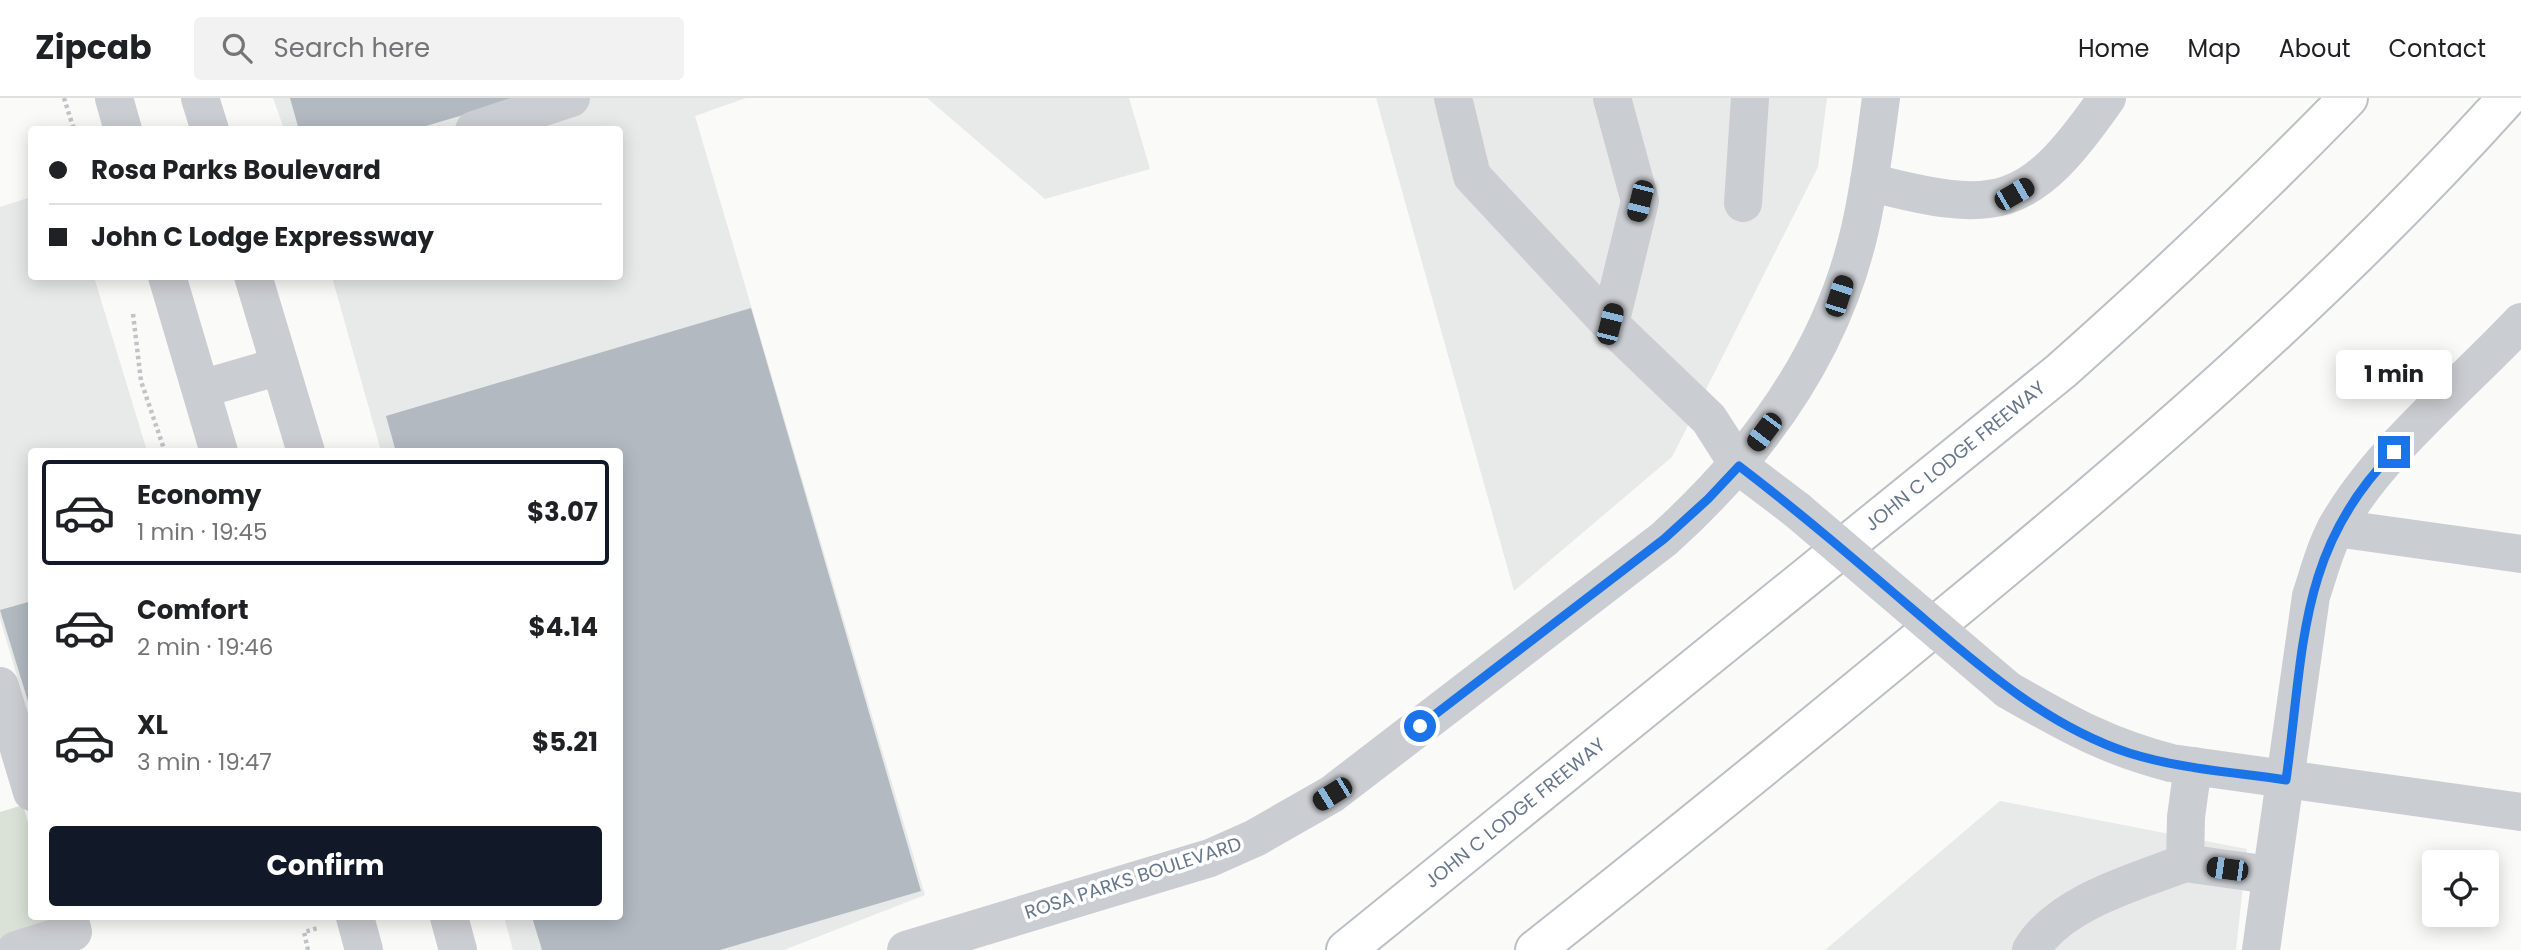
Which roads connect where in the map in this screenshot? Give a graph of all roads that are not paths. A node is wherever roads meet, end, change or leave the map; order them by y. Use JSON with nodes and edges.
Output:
{"nodes":[{"id":1,"x":114,"y":98,"type":"edge"},
{"id":2,"x":201,"y":98,"type":"edge"},
{"id":3,"x":571,"y":98,"type":"edge"},
{"id":4,"x":1453,"y":98,"type":"edge"},
{"id":5,"x":1612,"y":98,"type":"edge"},
{"id":6,"x":1750,"y":98,"type":"edge"},
{"id":7,"x":1881,"y":98,"type":"edge"},
{"id":8,"x":2108,"y":98,"type":"edge"},
{"id":9,"x":2348,"y":98,"type":"edge"},
{"id":10,"x":2507,"y":98,"type":"edge"},
{"id":11,"x":122,"y":126,"type":"edge"},
{"id":12,"x":209,"y":126,"type":"edge"},
{"id":13,"x":486,"y":126,"type":"edge"},
{"id":14,"x":1869,"y":181,"type":"junction"},
{"id":15,"x":1743,"y":203,"type":"dead end"},
{"id":16,"x":168,"y":280,"type":"edge"},
{"id":17,"x":254,"y":280,"type":"edge"},
{"id":18,"x":2521,"y":322,"type":"edge"},
{"id":19,"x":1610,"y":324,"type":"junction"},
{"id":20,"x":280,"y":366,"type":"junction"},
{"id":21,"x":201,"y":389,"type":"junction"},
{"id":22,"x":218,"y":448,"type":"edge"},
{"id":23,"x":305,"y":448,"type":"edge"},
{"id":24,"x":1739,"y":466,"type":"junction"},
{"id":25,"x":2336,"y":528,"type":"junction"},
{"id":26,"x":2521,"y":554,"type":"edge"},
{"id":27,"x":0,"y":686,"type":"edge"},
{"id":28,"x":2193,"y":766,"type":"junction"},
{"id":29,"x":28,"y":779,"type":"edge"},
{"id":30,"x":2286,"y":780,"type":"junction"},
{"id":31,"x":2521,"y":812,"type":"edge"},
{"id":32,"x":2185,"y":863,"type":"junction"},
{"id":33,"x":2270,"y":875,"type":"junction"},
{"id":34,"x":70,"y":920,"type":"edge"},
{"id":35,"x":356,"y":920,"type":"edge"},
{"id":36,"x":450,"y":920,"type":"edge"},
{"id":37,"x":16,"y":950,"type":"edge"},
{"id":38,"x":364,"y":950,"type":"edge"},
{"id":39,"x":458,"y":950,"type":"edge"},
{"id":40,"x":906,"y":950,"type":"edge"},
{"id":41,"x":1346,"y":950,"type":"edge"},
{"id":42,"x":1535,"y":950,"type":"edge"},
{"id":43,"x":2031,"y":950,"type":"edge"},
{"id":44,"x":2261,"y":950,"type":"edge"}],
"edges":[{"from":1,"to":11,"type":"street"},
{"from":2,"to":12,"type":"street"},
{"from":3,"to":13,"type":"street"},
{"from":4,"to":19,"type":"street"},
{"from":5,"to":19,"type":"street"},
{"from":6,"to":15,"type":"street"},
{"from":7,"to":14,"type":"street","name":"ROSA PARKS BOULEVARD"},
{"from":8,"to":14,"type":"street"},
{"from":9,"to":41,"type":"highway","name":"JOHN C LODGE FREEWAY"},
{"from":10,"to":42,"type":"highway"},
{"from":14,"to":24,"type":"street","name":"ROSA PARKS BOULEVARD"},
{"from":16,"to":21,"type":"street"},
{"from":17,"to":20,"type":"street"},
{"from":18,"to":25,"type":"street"},
{"from":19,"to":24,"type":"street"},
{"from":20,"to":21,"type":"street"},
{"from":20,"to":23,"type":"street"},
{"from":21,"to":22,"type":"street"},
{"from":24,"to":28,"type":"street","bridge":true},
{"from":24,"to":40,"type":"street","name":"ROSA PARKS BOULEVARD"},
{"from":25,"to":26,"type":"street"},
{"from":25,"to":30,"type":"street"},
{"from":27,"to":29,"type":"street"},
{"from":28,"to":30,"type":"street"},
{"from":28,"to":32,"type":"street"},
{"from":30,"to":31,"type":"street"},
{"from":30,"to":33,"type":"street"},
{"from":32,"to":33,"type":"street"},
{"from":32,"to":43,"type":"street"},
{"from":33,"to":44,"type":"street"},
{"from":34,"to":37,"type":"street"},
{"from":35,"to":38,"type":"street"},
{"from":36,"to":39,"type":"street"}]}
